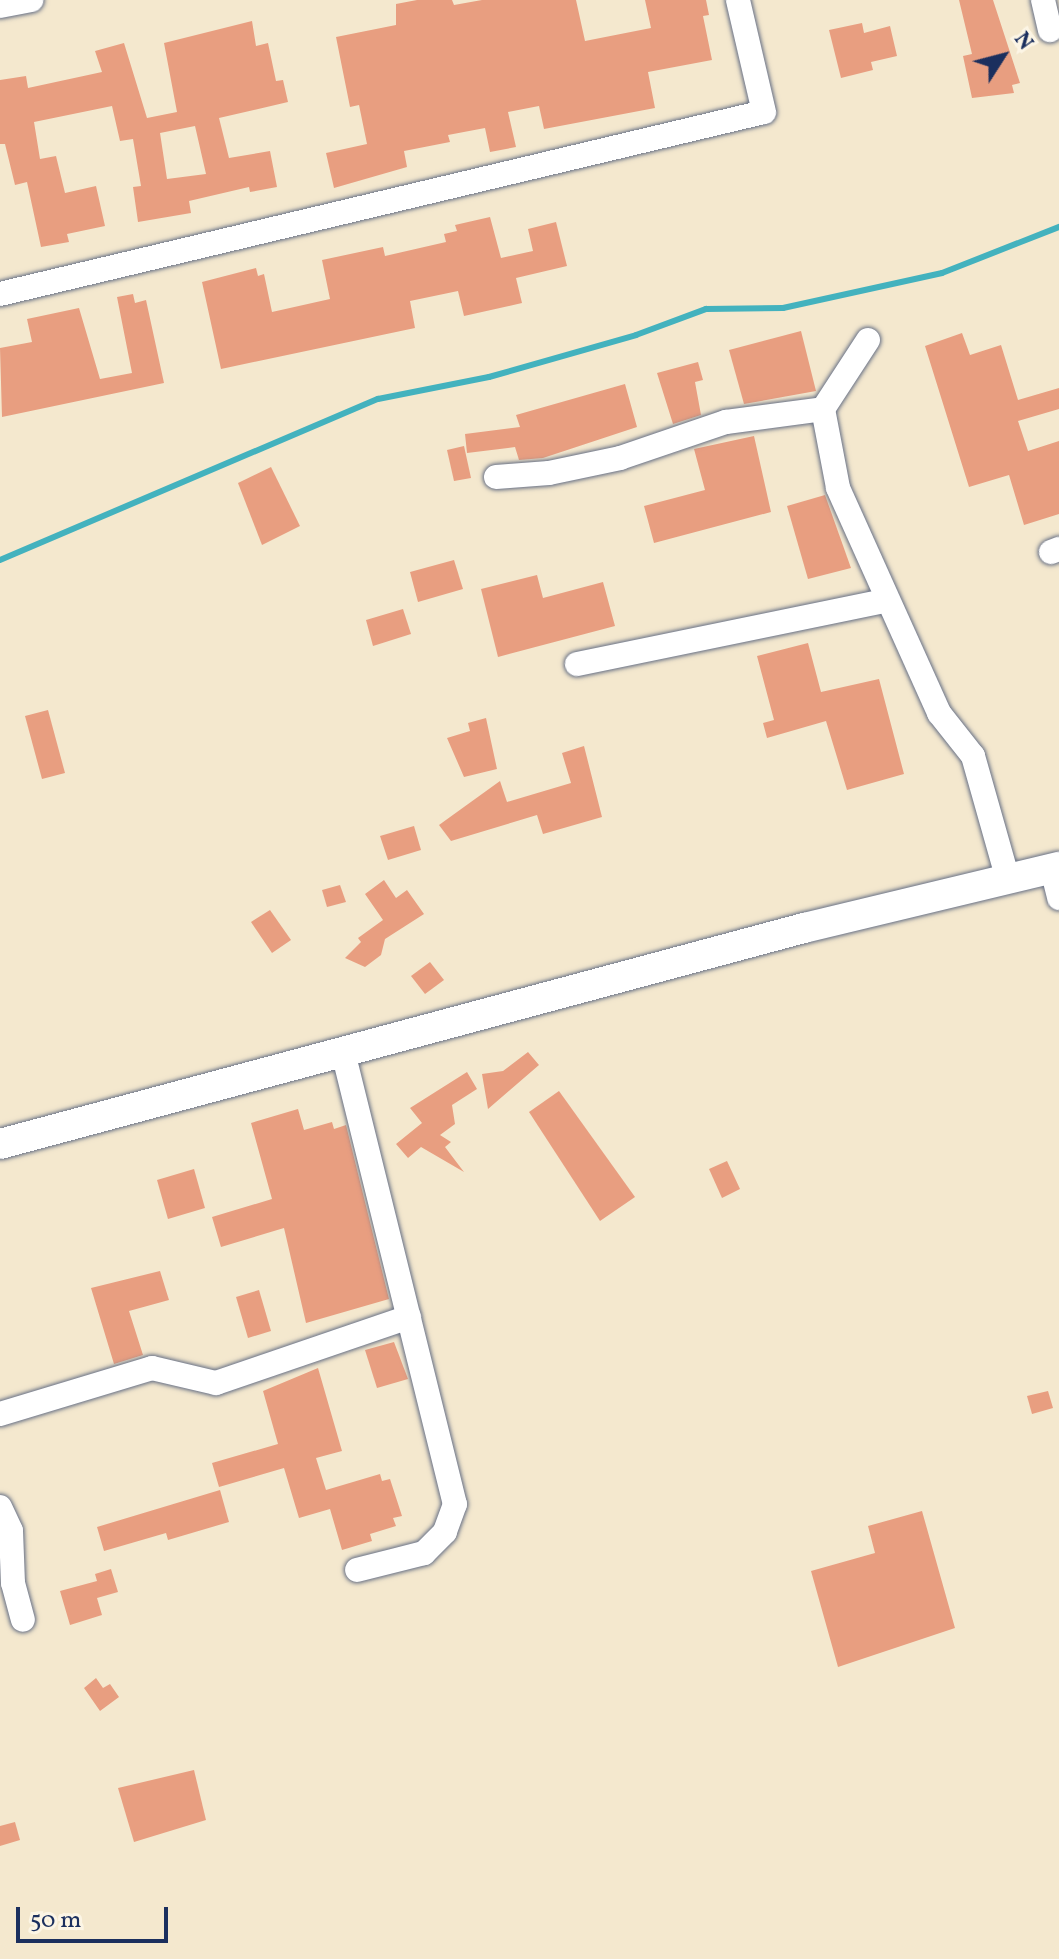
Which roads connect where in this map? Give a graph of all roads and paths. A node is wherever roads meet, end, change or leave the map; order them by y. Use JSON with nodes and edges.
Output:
{"nodes":[{"id":1,"x":31,"y":0,"type":"edge"},
{"id":2,"x":738,"y":0,"type":"edge"},
{"id":3,"x":1043,"y":0,"type":"edge"},
{"id":4,"x":0,"y":6,"type":"edge"},
{"id":5,"x":1050,"y":30,"type":"dead end"},
{"id":6,"x":0,"y":294,"type":"edge"},
{"id":7,"x":868,"y":340,"type":"dead end"},
{"id":8,"x":823,"y":409,"type":"junction"},
{"id":9,"x":496,"y":477,"type":"dead end"},
{"id":10,"x":885,"y":601,"type":"junction"},
{"id":11,"x":577,"y":664,"type":"dead end"},
{"id":12,"x":1055,"y":868,"type":"edge"},
{"id":13,"x":1008,"y":880,"type":"junction"},
{"id":14,"x":1059,"y":898,"type":"edge"},
{"id":15,"x":343,"y":1052,"type":"junction"},
{"id":16,"x":0,"y":1144,"type":"edge"},
{"id":17,"x":409,"y":1317,"type":"junction"},
{"id":18,"x":0,"y":1414,"type":"edge"},
{"id":19,"x":0,"y":1507,"type":"edge"},
{"id":20,"x":357,"y":1570,"type":"dead end"},
{"id":21,"x":23,"y":1620,"type":"dead end"}],
"edges":[{"from":1,"to":4,"type":"street"},
{"from":2,"to":6,"type":"street"},
{"from":3,"to":5,"type":"street"},
{"from":7,"to":8,"type":"street"},
{"from":8,"to":9,"type":"street"},
{"from":8,"to":10,"type":"street"},
{"from":10,"to":11,"type":"street"},
{"from":10,"to":13,"type":"street"},
{"from":12,"to":13,"type":"street"},
{"from":12,"to":14,"type":"street"},
{"from":13,"to":15,"type":"street"},
{"from":15,"to":16,"type":"street"},
{"from":15,"to":17,"type":"street"},
{"from":17,"to":18,"type":"street"},
{"from":17,"to":20,"type":"street"},
{"from":19,"to":21,"type":"street"}]}
